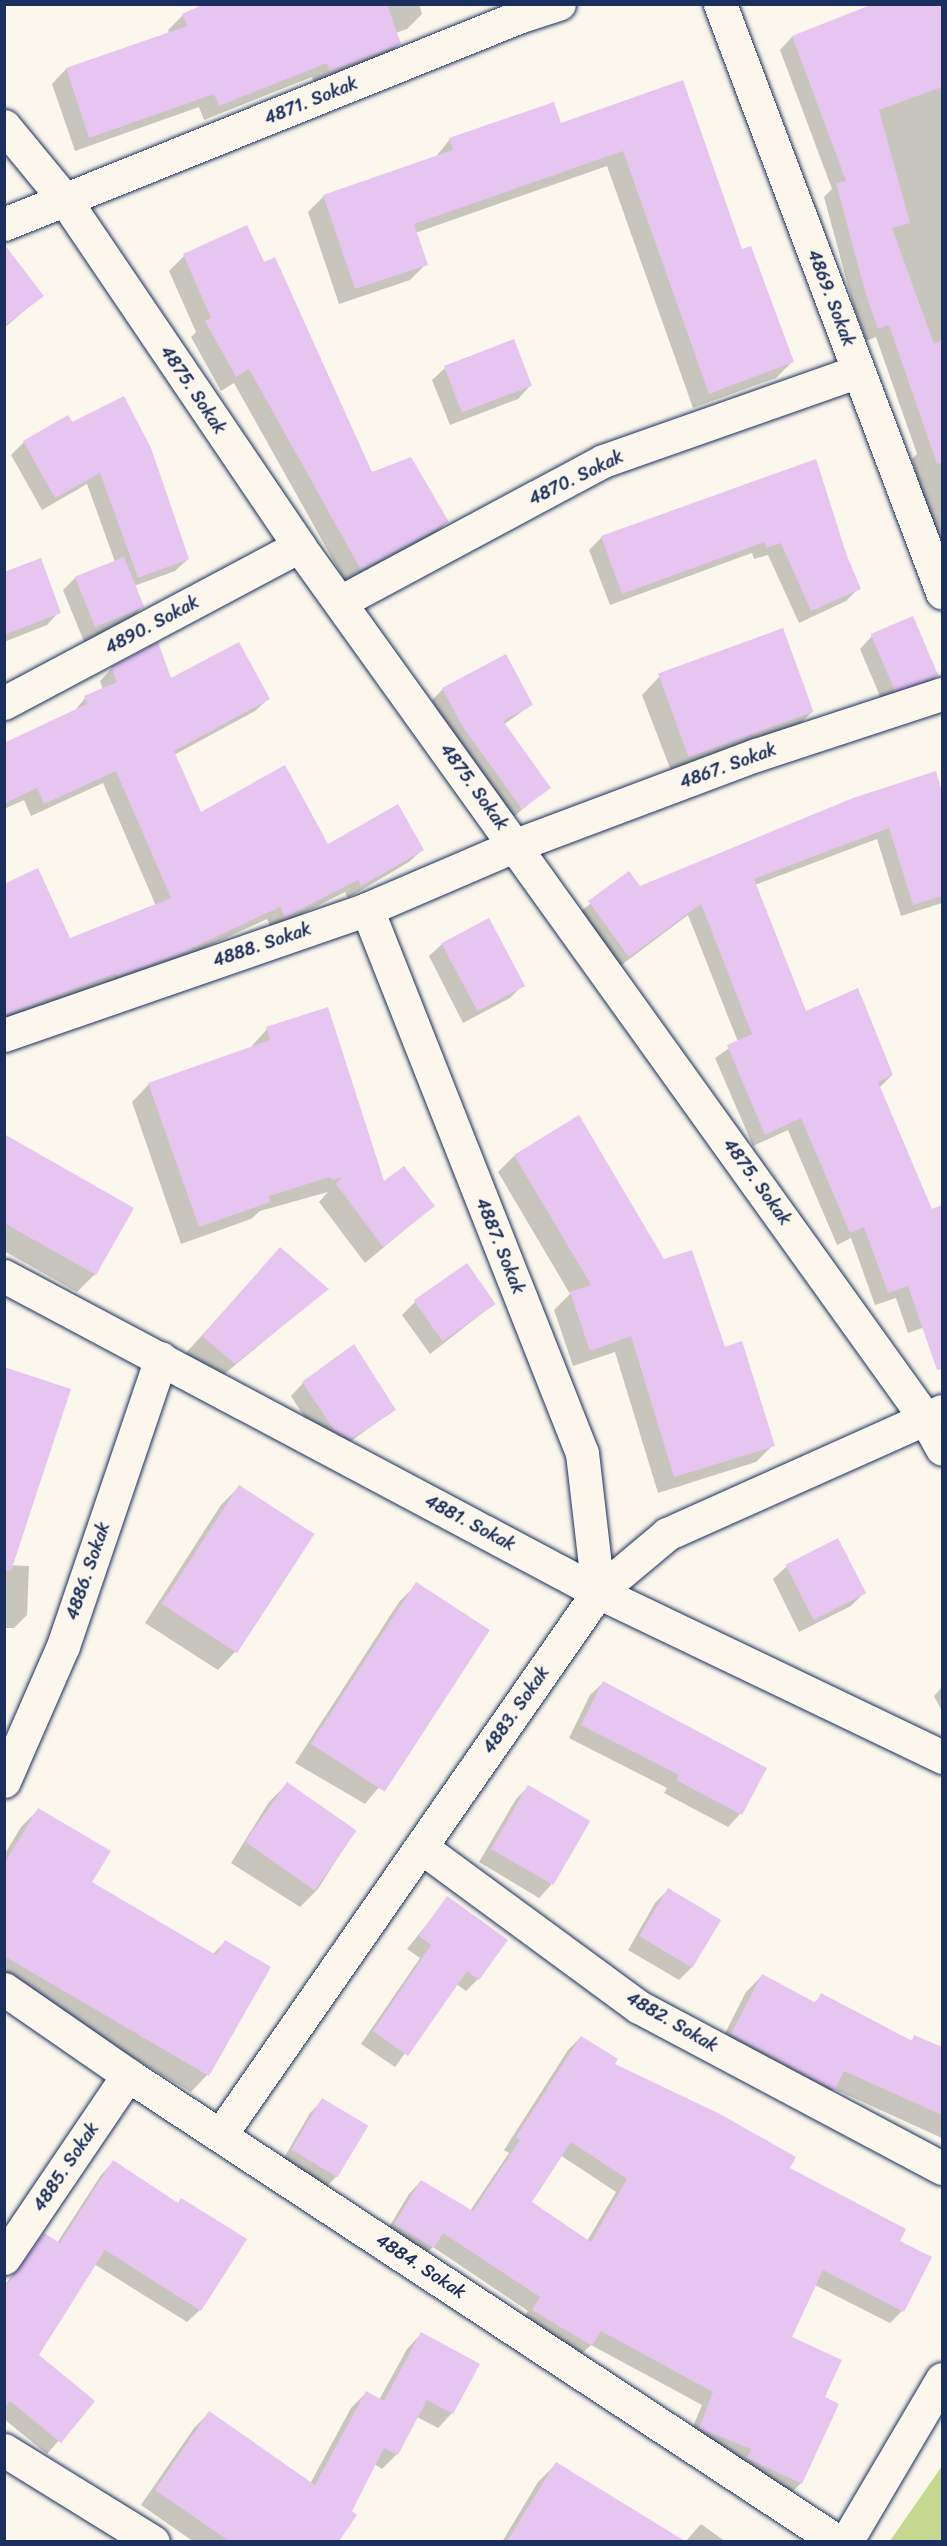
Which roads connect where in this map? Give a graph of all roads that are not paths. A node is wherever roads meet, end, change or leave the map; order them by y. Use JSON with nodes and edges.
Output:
{"nodes":[{"id":1,"x":559,"y":4,"type":"edge"},
{"id":2,"x":720,"y":4,"type":"edge"},
{"id":3,"x":516,"y":10,"type":"edge"},
{"id":4,"x":4,"y":126,"type":"edge"},
{"id":5,"x":65,"y":200,"type":"junction"},
{"id":6,"x":4,"y":224,"type":"edge"},
{"id":7,"x":858,"y":371,"type":"junction"},
{"id":8,"x":299,"y":546,"type":"junction"},
{"id":9,"x":942,"y":592,"type":"edge"},
{"id":10,"x":340,"y":602,"type":"junction"},
{"id":11,"x":942,"y":694,"type":"edge"},
{"id":12,"x":4,"y":703,"type":"edge"},
{"id":13,"x":516,"y":845,"type":"junction"},
{"id":14,"x":367,"y":909,"type":"junction"},
{"id":15,"x":4,"y":1035,"type":"edge"},
{"id":16,"x":4,"y":1276,"type":"edge"},
{"id":17,"x":161,"y":1358,"type":"junction"},
{"id":18,"x":934,"y":1415,"type":"edge"},
{"id":19,"x":942,"y":1449,"type":"edge"},
{"id":20,"x":598,"y":1592,"type":"junction"},
{"id":21,"x":942,"y":1757,"type":"edge"},
{"id":22,"x":4,"y":1781,"type":"edge"},
{"id":23,"x":421,"y":1847,"type":"junction"},
{"id":24,"x":4,"y":1989,"type":"edge"},
{"id":25,"x":128,"y":2075,"type":"junction"},
{"id":26,"x":221,"y":2134,"type":"junction"},
{"id":27,"x":942,"y":2168,"type":"edge"},
{"id":28,"x":4,"y":2258,"type":"edge"},
{"id":29,"x":942,"y":2379,"type":"edge"},
{"id":30,"x":4,"y":2450,"type":"edge"},
{"id":31,"x":153,"y":2541,"type":"edge"},
{"id":32,"x":838,"y":2541,"type":"edge"},
{"id":33,"x":846,"y":2541,"type":"edge"}],
"edges":[{"from":1,"to":3,"type":"street","name":"4871. Sokak"},
{"from":2,"to":7,"type":"street","name":"4869. Sokak"},
{"from":3,"to":5,"type":"street","name":"4871. Sokak"},
{"from":4,"to":5,"type":"street","name":"4875. Sokak"},
{"from":5,"to":6,"type":"street","name":"4871. Sokak"},
{"from":5,"to":8,"type":"street","name":"4875. Sokak"},
{"from":7,"to":9,"type":"street","name":"4869. Sokak"},
{"from":7,"to":10,"type":"street","name":"4870. Sokak"},
{"from":8,"to":10,"type":"street","name":"4875. Sokak"},
{"from":8,"to":12,"type":"street","name":"4890. Sokak"},
{"from":10,"to":13,"type":"street","name":"4875. Sokak"},
{"from":11,"to":13,"type":"street","name":"4867. Sokak"},
{"from":13,"to":14,"type":"street","name":"4888. Sokak"},
{"from":13,"to":18,"type":"street","name":"4875. Sokak"},
{"from":14,"to":15,"type":"street","name":"4888. Sokak"},
{"from":14,"to":20,"type":"street","name":"4887. Sokak"},
{"from":16,"to":17,"type":"street","name":"4881. Sokak"},
{"from":17,"to":20,"type":"street","name":"4881. Sokak"},
{"from":17,"to":22,"type":"street","name":"4886. Sokak"},
{"from":18,"to":19,"type":"street","name":"4875. Sokak"},
{"from":18,"to":20,"type":"street","name":"4883. Sokak"},
{"from":20,"to":21,"type":"street","name":"4881. Sokak"},
{"from":20,"to":23,"type":"street","name":"4883. Sokak"},
{"from":23,"to":26,"type":"street","name":"4883. Sokak"},
{"from":23,"to":27,"type":"street","name":"4882. Sokak"},
{"from":24,"to":25,"type":"street","name":"4884. Sokak"},
{"from":25,"to":26,"type":"street","name":"4884. Sokak"},
{"from":25,"to":28,"type":"street","name":"4885. Sokak"},
{"from":26,"to":32,"type":"street","name":"4884. Sokak"},
{"from":29,"to":33,"type":"street"},
{"from":30,"to":31,"type":"street"}]}
